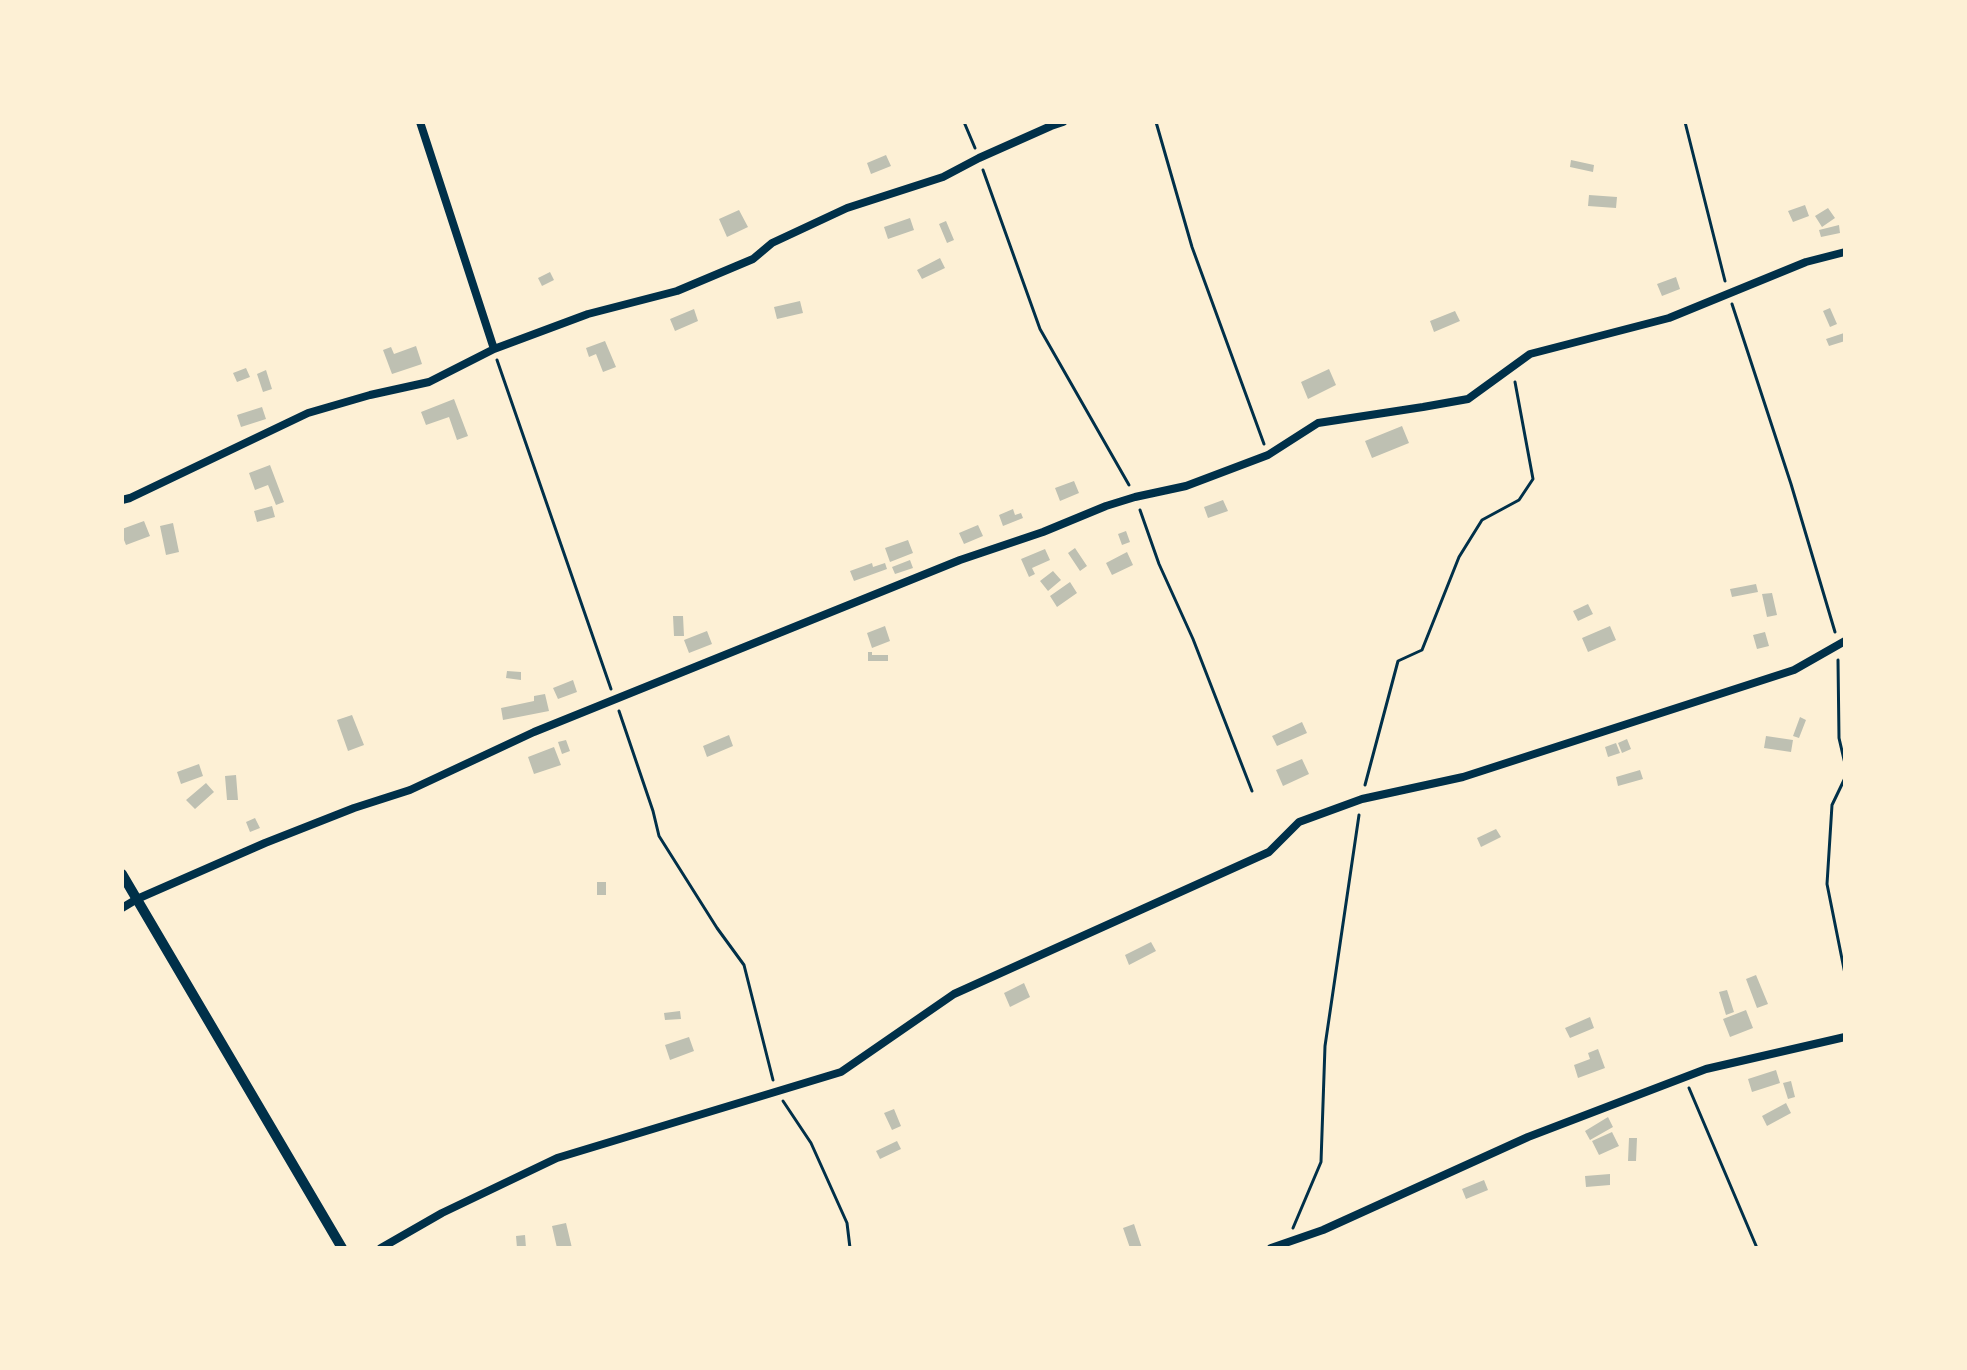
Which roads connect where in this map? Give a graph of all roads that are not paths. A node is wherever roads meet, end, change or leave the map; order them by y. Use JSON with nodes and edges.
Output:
{"nodes":[{"id":1,"x":420,"y":122,"type":"edge"},
{"id":2,"x":1063,"y":122,"type":"edge"},
{"id":3,"x":1845,"y":252,"type":"edge"},
{"id":4,"x":494,"y":349,"type":"junction"},
{"id":5,"x":122,"y":500,"type":"edge"},
{"id":6,"x":1842,"y":643,"type":"edge"},
{"id":7,"x":122,"y":874,"type":"edge"},
{"id":8,"x":137,"y":899,"type":"junction"},
{"id":9,"x":122,"y":908,"type":"edge"},
{"id":10,"x":1845,"y":1037,"type":"edge"},
{"id":11,"x":342,"y":1248,"type":"edge"},
{"id":12,"x":381,"y":1248,"type":"edge"},
{"id":13,"x":1271,"y":1248,"type":"edge"}],
"edges":[{"from":1,"to":4,"type":"street"},
{"from":2,"to":4,"type":"street"},
{"from":3,"to":8,"type":"street"},
{"from":4,"to":5,"type":"street"},
{"from":6,"to":12,"type":"street"},
{"from":7,"to":8,"type":"street"},
{"from":8,"to":9,"type":"street"},
{"from":8,"to":11,"type":"street"},
{"from":10,"to":13,"type":"street"}]}
